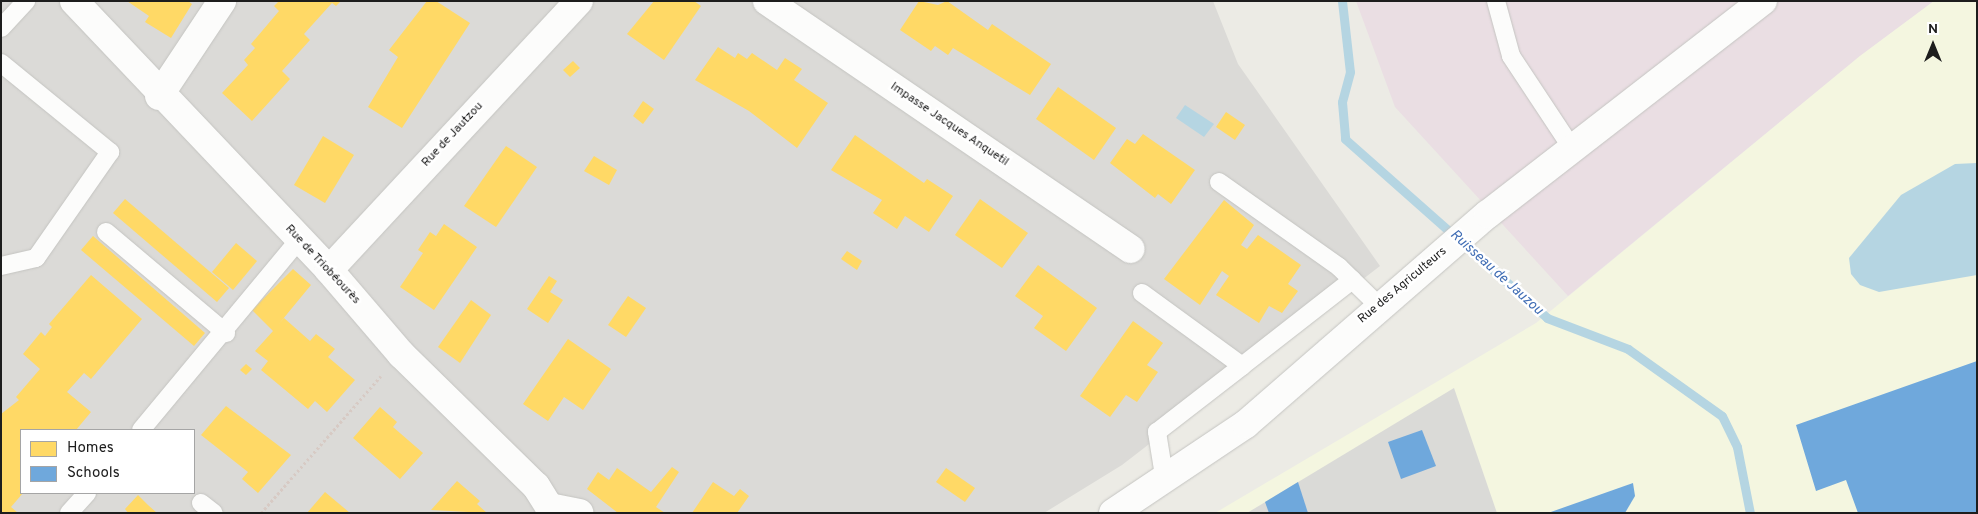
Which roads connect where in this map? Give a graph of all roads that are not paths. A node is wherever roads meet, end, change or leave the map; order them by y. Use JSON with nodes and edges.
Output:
{"nodes":[{"id":1,"x":26,"y":1,"type":"edge"},
{"id":2,"x":74,"y":1,"type":"edge"},
{"id":3,"x":222,"y":1,"type":"edge"},
{"id":4,"x":579,"y":1,"type":"edge"},
{"id":5,"x":767,"y":1,"type":"edge"},
{"id":6,"x":1763,"y":1,"type":"edge"},
{"id":7,"x":1501,"y":4,"type":"edge"},
{"id":8,"x":1,"y":28,"type":"edge"},
{"id":9,"x":1,"y":63,"type":"edge"},
{"id":10,"x":159,"y":96,"type":"junction"},
{"id":11,"x":1572,"y":148,"type":"junction"},
{"id":12,"x":1219,"y":182,"type":"dead end"},
{"id":13,"x":106,"y":232,"type":"dead end"},
{"id":14,"x":299,"y":240,"type":"junction"},
{"id":15,"x":1130,"y":249,"type":"dead end"},
{"id":16,"x":1,"y":266,"type":"edge"},
{"id":17,"x":329,"y":270,"type":"junction"},
{"id":18,"x":1352,"y":280,"type":"junction"},
{"id":19,"x":1142,"y":293,"type":"dead end"},
{"id":20,"x":1379,"y":306,"type":"junction"},
{"id":21,"x":226,"y":333,"type":"junction"},
{"id":22,"x":1242,"y":366,"type":"junction"},
{"id":23,"x":142,"y":429,"type":"edge"},
{"id":24,"x":1165,"y":482,"type":"junction"},
{"id":25,"x":86,"y":494,"type":"edge"},
{"id":26,"x":549,"y":510,"type":"edge"},
{"id":27,"x":69,"y":513,"type":"edge"},
{"id":28,"x":579,"y":513,"type":"edge"},
{"id":29,"x":1112,"y":513,"type":"edge"}],
"edges":[{"from":1,"to":8,"type":"lane"},
{"from":2,"to":10,"type":"street","name":"Rue de Triobéourès"},
{"from":3,"to":10,"type":"street"},
{"from":4,"to":17,"type":"street","name":"Rue de Jautzou"},
{"from":5,"to":15,"type":"street","name":"Impasse Jacques Anquetil"},
{"from":6,"to":11,"type":"street","name":"Rue des Agriculteurs"},
{"from":7,"to":11,"type":"lane"},
{"from":9,"to":16,"type":"lane"},
{"from":10,"to":14,"type":"street","name":"Rue de Triobéourès"},
{"from":11,"to":20,"type":"street","name":"Rue des Agriculteurs"},
{"from":12,"to":18,"type":"lane"},
{"from":13,"to":21,"type":"lane"},
{"from":14,"to":17,"type":"street","name":"Rue de Triobéourès"},
{"from":14,"to":21,"type":"lane"},
{"from":17,"to":26,"type":"street","name":"Rue de Triobéourès"},
{"from":18,"to":20,"type":"lane"},
{"from":18,"to":22,"type":"lane"},
{"from":19,"to":22,"type":"lane"},
{"from":20,"to":24,"type":"street","name":"Rue des Agriculteurs"},
{"from":21,"to":23,"type":"lane"},
{"from":22,"to":24,"type":"lane"},
{"from":24,"to":29,"type":"street","name":"Rue des Agriculteurs"},
{"from":25,"to":27,"type":"lane"},
{"from":26,"to":28,"type":"street","name":"Rue de Triobéourès"}]}
